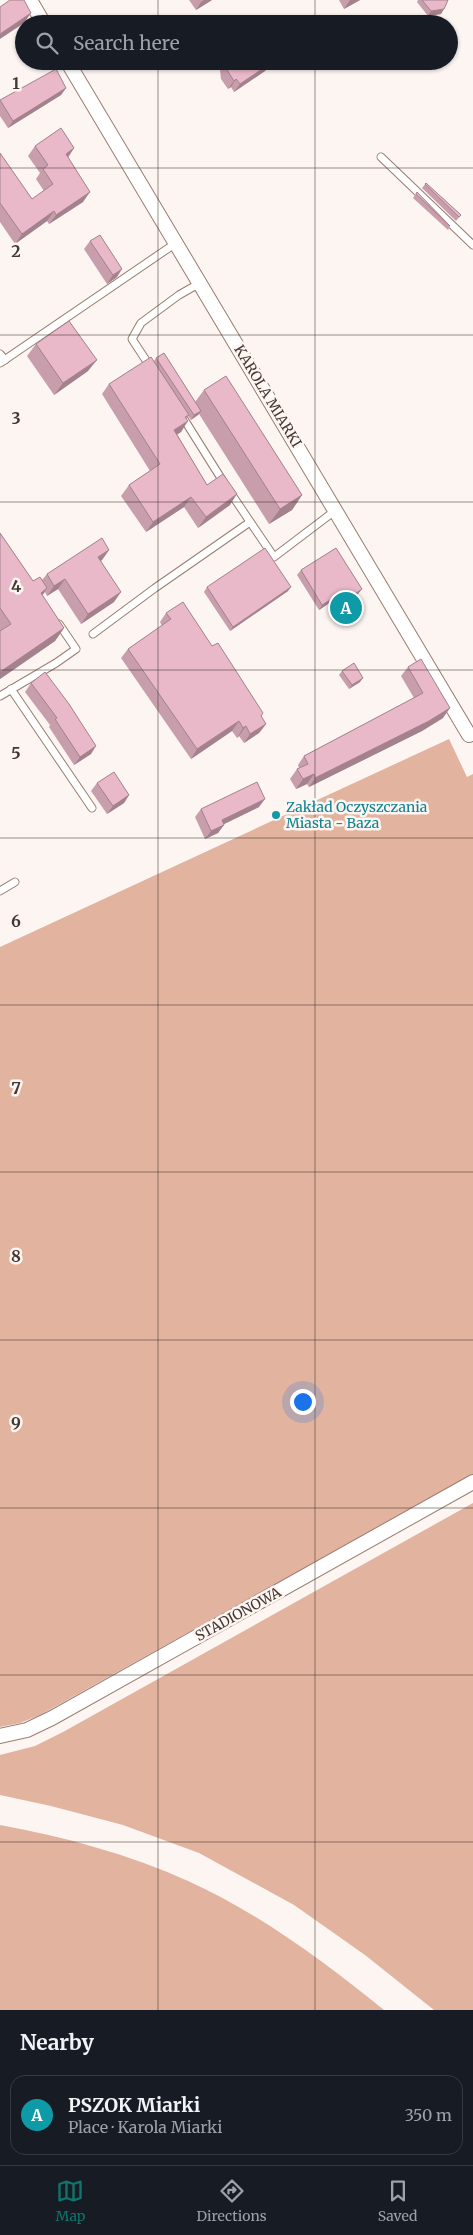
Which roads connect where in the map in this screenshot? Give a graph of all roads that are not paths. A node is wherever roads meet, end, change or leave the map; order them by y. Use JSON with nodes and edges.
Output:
{"nodes":[{"id":1,"x":30,"y":0,"type":"edge"},
{"id":2,"x":39,"y":15,"type":"edge"},
{"id":3,"x":72,"y":70,"type":"edge"},
{"id":4,"x":381,"y":156,"type":"dead end"},
{"id":5,"x":177,"y":243,"type":"junction"},
{"id":6,"x":473,"y":245,"type":"edge"},
{"id":7,"x":200,"y":282,"type":"junction"},
{"id":8,"x":2,"y":359,"type":"edge"},
{"id":9,"x":155,"y":375,"type":"edge"},
{"id":10,"x":176,"y":406,"type":"edge"},
{"id":11,"x":336,"y":510,"type":"junction"},
{"id":12,"x":250,"y":522,"type":"junction"},
{"id":13,"x":54,"y":616,"type":"edge"},
{"id":14,"x":93,"y":634,"type":"dead end"},
{"id":15,"x":11,"y":689,"type":"junction"},
{"id":16,"x":0,"y":696,"type":"edge"},
{"id":17,"x":469,"y":735,"type":"dead end"},
{"id":18,"x":92,"y":808,"type":"dead end"},
{"id":19,"x":15,"y":882,"type":"dead end"},
{"id":20,"x":0,"y":891,"type":"edge"},
{"id":21,"x":473,"y":1482,"type":"edge"},
{"id":22,"x":0,"y":1736,"type":"edge"}],
"edges":[{"from":1,"to":2,"type":"street"},
{"from":3,"to":5,"type":"street","name":"KAROLA MIARKI"},
{"from":4,"to":6,"type":"lane"},
{"from":5,"to":7,"type":"street","name":"KAROLA MIARKI"},
{"from":5,"to":8,"type":"lane"},
{"from":7,"to":9,"type":"lane"},
{"from":7,"to":11,"type":"street","name":"KAROLA MIARKI"},
{"from":10,"to":12,"type":"lane"},
{"from":11,"to":12,"type":"lane"},
{"from":11,"to":17,"type":"street","name":"KAROLA MIARKI"},
{"from":12,"to":14,"type":"lane"},
{"from":13,"to":15,"type":"lane"},
{"from":15,"to":16,"type":"lane"},
{"from":15,"to":18,"type":"lane"},
{"from":19,"to":20,"type":"lane"},
{"from":21,"to":22,"type":"street","name":"STADIONOWA"}]}
